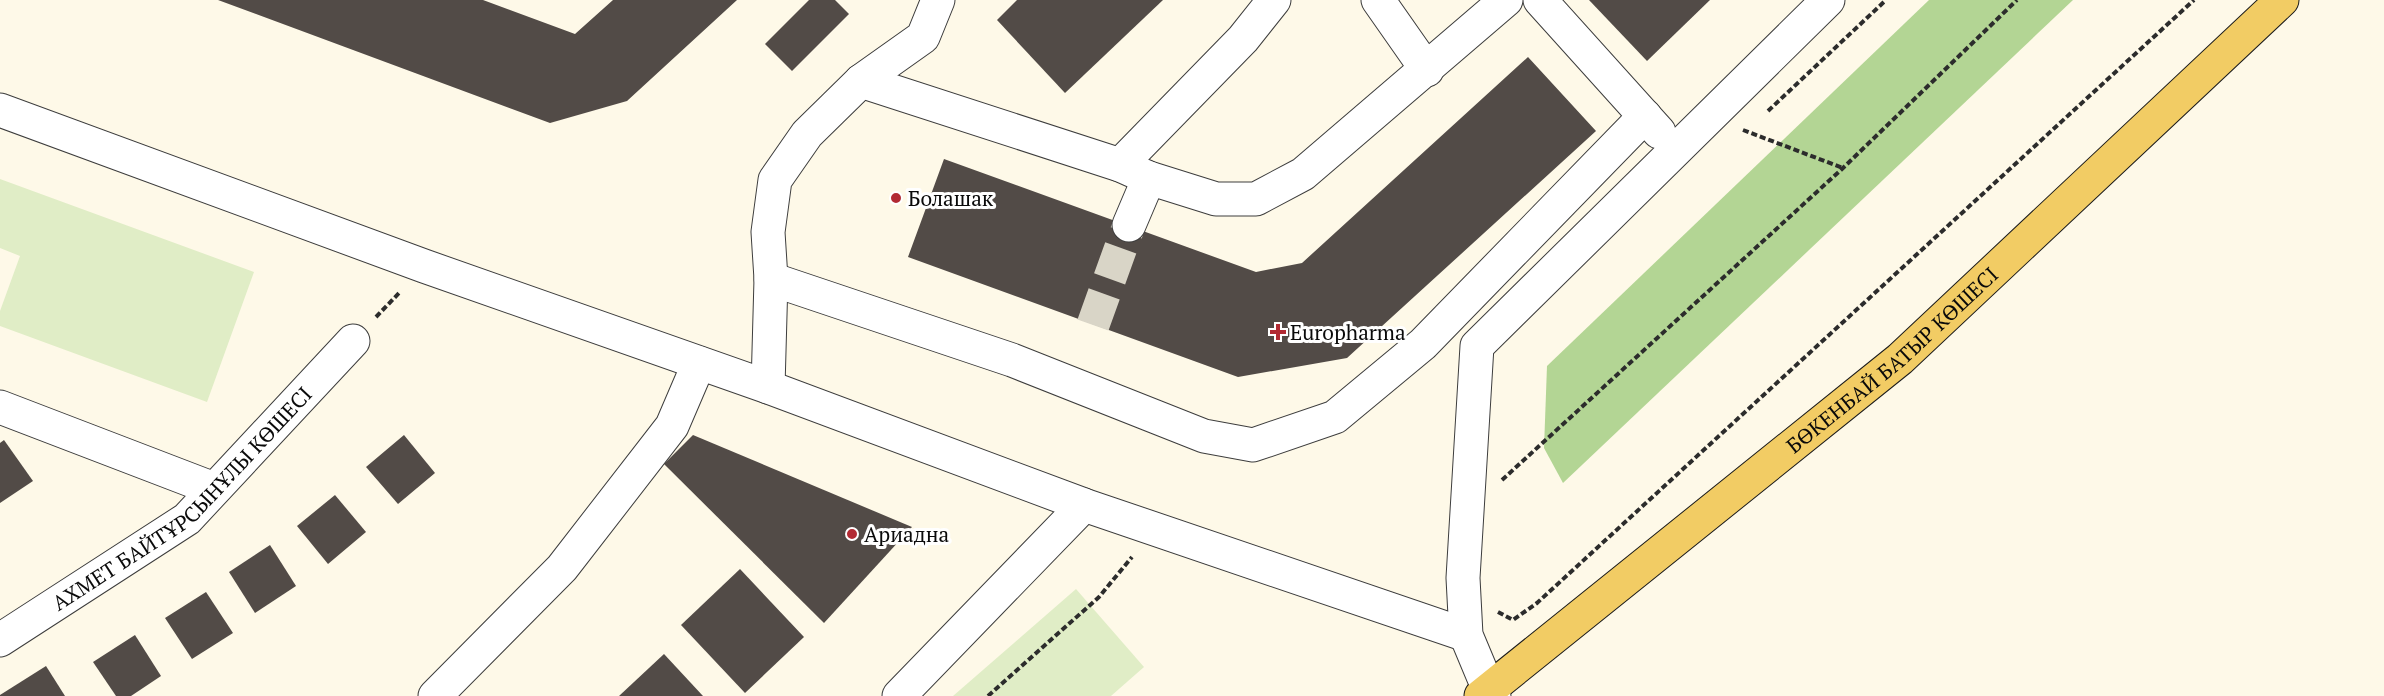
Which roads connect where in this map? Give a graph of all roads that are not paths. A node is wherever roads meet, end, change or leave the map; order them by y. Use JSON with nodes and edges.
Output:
{"nodes":[{"id":1,"x":938,"y":0,"type":"edge"},
{"id":2,"x":1274,"y":0,"type":"edge"},
{"id":3,"x":1378,"y":0,"type":"edge"},
{"id":4,"x":1506,"y":0,"type":"edge"},
{"id":5,"x":1540,"y":0,"type":"edge"},
{"id":6,"x":1828,"y":0,"type":"edge"},
{"id":7,"x":2282,"y":0,"type":"edge"},
{"id":8,"x":1427,"y":70,"type":"junction"},
{"id":9,"x":861,"y":81,"type":"junction"},
{"id":10,"x":0,"y":110,"type":"edge"},
{"id":11,"x":1645,"y":116,"type":"junction"},
{"id":12,"x":1674,"y":149,"type":"junction"},
{"id":13,"x":1120,"y":165,"type":"junction"},
{"id":14,"x":1149,"y":178,"type":"junction"},
{"id":15,"x":1129,"y":225,"type":"tunnel mouth"},
{"id":16,"x":771,"y":279,"type":"junction"},
{"id":17,"x":353,"y":341,"type":"road end"},
{"id":18,"x":699,"y":363,"type":"junction"},
{"id":19,"x":768,"y":387,"type":"junction"},
{"id":20,"x":0,"y":407,"type":"edge"},
{"id":21,"x":214,"y":489,"type":"junction"},
{"id":22,"x":1084,"y":505,"type":"junction"},
{"id":23,"x":1466,"y":635,"type":"junction"},
{"id":24,"x":0,"y":640,"type":"edge"},
{"id":25,"x":1488,"y":694,"type":"edge"},
{"id":26,"x":435,"y":696,"type":"edge"},
{"id":27,"x":899,"y":696,"type":"edge"}],
"edges":[{"from":1,"to":9,"type":"street"},
{"from":2,"to":13,"type":"street"},
{"from":3,"to":8,"type":"street"},
{"from":4,"to":8,"type":"street"},
{"from":5,"to":11,"type":"street"},
{"from":6,"to":12,"type":"street"},
{"from":7,"to":25,"type":"main road","name":"БӨКЕНБАЙ БАТЫР КӨШЕСІ"},
{"from":8,"to":14,"type":"street"},
{"from":9,"to":13,"type":"street"},
{"from":9,"to":16,"type":"street"},
{"from":10,"to":18,"type":"street"},
{"from":11,"to":12,"type":"street"},
{"from":11,"to":16,"type":"street"},
{"from":12,"to":23,"type":"street"},
{"from":13,"to":14,"type":"street"},
{"from":14,"to":15,"type":"street"},
{"from":16,"to":19,"type":"street"},
{"from":17,"to":21,"type":"street","name":"АХМЕТ БАЙТҰРСЫНҰЛЫ КӨШЕСІ"},
{"from":18,"to":19,"type":"street"},
{"from":18,"to":26,"type":"street"},
{"from":19,"to":22,"type":"street"},
{"from":20,"to":21,"type":"street"},
{"from":21,"to":24,"type":"street","name":"АХМЕТ БАЙТҰРСЫНҰЛЫ КӨШЕСІ"},
{"from":22,"to":23,"type":"street"},
{"from":22,"to":27,"type":"street"},
{"from":23,"to":25,"type":"street"}]}
